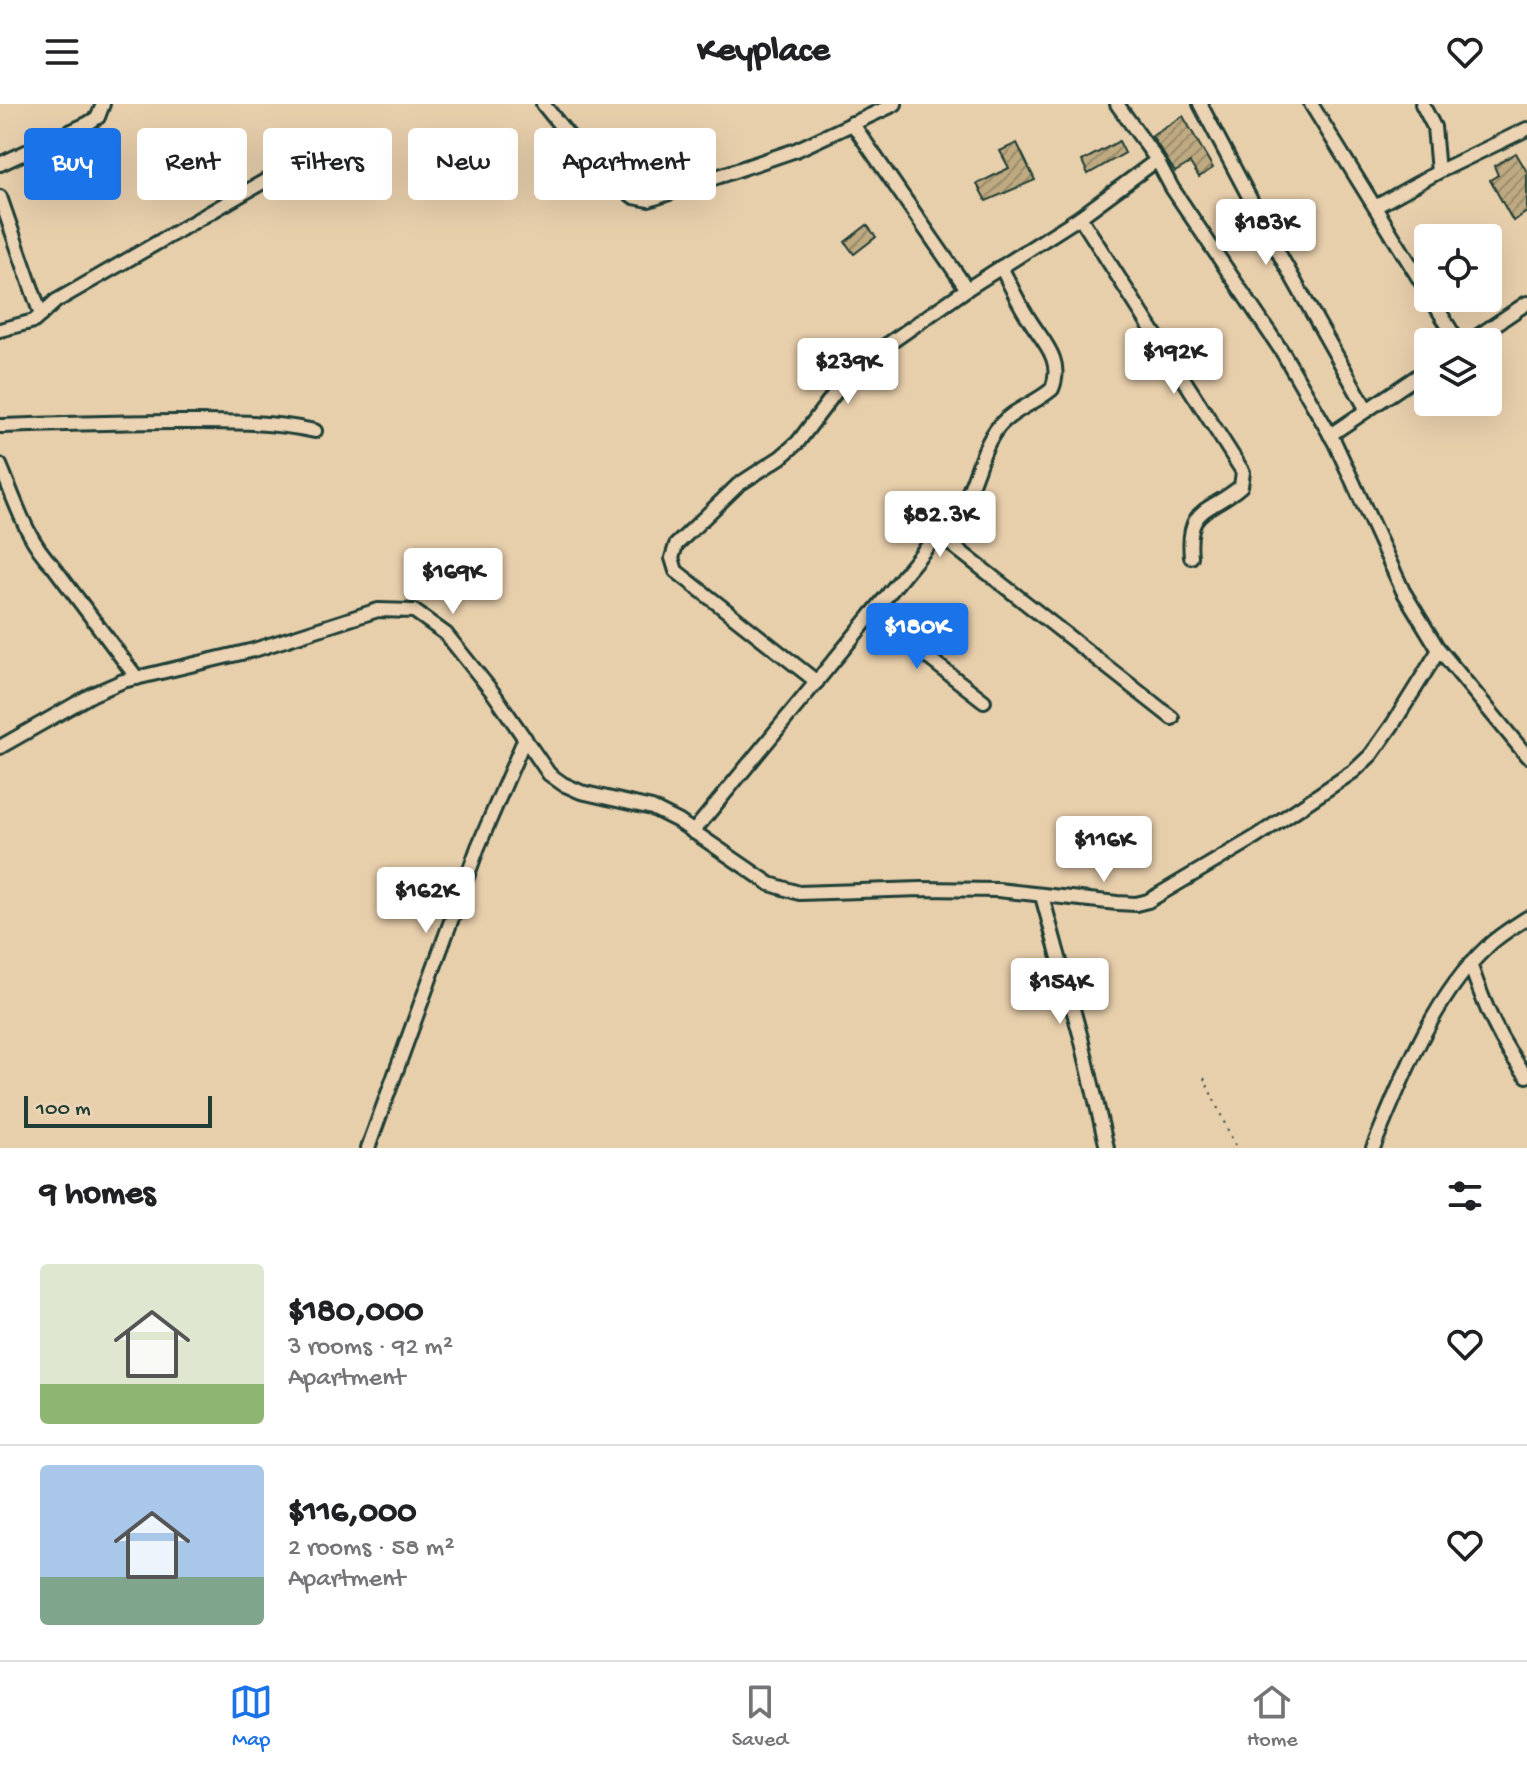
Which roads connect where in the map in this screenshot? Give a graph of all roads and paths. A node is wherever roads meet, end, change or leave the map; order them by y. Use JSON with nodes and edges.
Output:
{"nodes":[{"id":1,"x":103,"y":104,"type":"edge"},
{"id":2,"x":543,"y":104,"type":"edge"},
{"id":3,"x":895,"y":104,"type":"edge"},
{"id":4,"x":1117,"y":104,"type":"edge"},
{"id":5,"x":1200,"y":104,"type":"edge"},
{"id":6,"x":1311,"y":104,"type":"edge"},
{"id":7,"x":1422,"y":104,"type":"edge"},
{"id":8,"x":852,"y":123,"type":"junction"},
{"id":9,"x":1527,"y":129,"type":"edge"},
{"id":10,"x":1157,"y":160,"type":"junction"},
{"id":11,"x":0,"y":164,"type":"edge"},
{"id":12,"x":1438,"y":172,"type":"junction"},
{"id":13,"x":263,"y":182,"type":"edge"},
{"id":14,"x":0,"y":197,"type":"edge"},
{"id":15,"x":1375,"y":207,"type":"junction"},
{"id":16,"x":1080,"y":217,"type":"junction"},
{"id":17,"x":1001,"y":267,"type":"junction"},
{"id":18,"x":1414,"y":271,"type":"edge"},
{"id":19,"x":967,"y":289,"type":"junction"},
{"id":20,"x":1527,"y":303,"type":"edge"},
{"id":21,"x":41,"y":315,"type":"junction"},
{"id":22,"x":1490,"y":328,"type":"edge"},
{"id":23,"x":0,"y":330,"type":"edge"},
{"id":24,"x":1414,"y":378,"type":"edge"},
{"id":25,"x":1367,"y":410,"type":"junction"},
{"id":26,"x":0,"y":426,"type":"edge"},
{"id":27,"x":315,"y":431,"type":"dead end"},
{"id":28,"x":1330,"y":435,"type":"junction"},
{"id":29,"x":0,"y":465,"type":"edge"},
{"id":30,"x":938,"y":534,"type":"junction"},
{"id":31,"x":1191,"y":557,"type":"dead end"},
{"id":32,"x":872,"y":614,"type":"junction"},
{"id":33,"x":1439,"y":650,"type":"junction"},
{"id":34,"x":137,"y":678,"type":"junction"},
{"id":35,"x":817,"y":682,"type":"junction"},
{"id":36,"x":984,"y":701,"type":"dead end"},
{"id":37,"x":1172,"y":718,"type":"dead end"},
{"id":38,"x":525,"y":738,"type":"junction"},
{"id":39,"x":0,"y":747,"type":"edge"},
{"id":40,"x":1527,"y":756,"type":"edge"},
{"id":41,"x":693,"y":832,"type":"junction"},
{"id":42,"x":1042,"y":896,"type":"junction"},
{"id":43,"x":1527,"y":918,"type":"edge"},
{"id":44,"x":1470,"y":964,"type":"junction"},
{"id":45,"x":1527,"y":1076,"type":"edge"},
{"id":46,"x":1204,"y":1078,"type":"dead end"},
{"id":47,"x":368,"y":1148,"type":"edge"},
{"id":48,"x":1107,"y":1148,"type":"edge"},
{"id":49,"x":1236,"y":1148,"type":"edge"},
{"id":50,"x":1373,"y":1148,"type":"edge"}],
"edges":[{"from":1,"to":11,"type":"street"},
{"from":2,"to":8,"type":"street"},
{"from":3,"to":8,"type":"street"},
{"from":4,"to":10,"type":"street"},
{"from":5,"to":25,"type":"street"},
{"from":6,"to":15,"type":"street"},
{"from":7,"to":12,"type":"street"},
{"from":8,"to":19,"type":"street"},
{"from":9,"to":12,"type":"street"},
{"from":10,"to":16,"type":"street"},
{"from":10,"to":28,"type":"street"},
{"from":12,"to":15,"type":"street"},
{"from":13,"to":21,"type":"street"},
{"from":14,"to":21,"type":"street"},
{"from":15,"to":18,"type":"street"},
{"from":16,"to":17,"type":"street"},
{"from":16,"to":31,"type":"street"},
{"from":17,"to":19,"type":"street"},
{"from":17,"to":30,"type":"street"},
{"from":19,"to":35,"type":"street"},
{"from":20,"to":22,"type":"street"},
{"from":21,"to":23,"type":"street"},
{"from":24,"to":25,"type":"street"},
{"from":25,"to":28,"type":"street"},
{"from":26,"to":27,"type":"street"},
{"from":28,"to":33,"type":"street"},
{"from":29,"to":34,"type":"street"},
{"from":30,"to":32,"type":"street"},
{"from":30,"to":37,"type":"street"},
{"from":32,"to":35,"type":"street"},
{"from":32,"to":36,"type":"street"},
{"from":33,"to":40,"type":"street"},
{"from":33,"to":42,"type":"street"},
{"from":34,"to":38,"type":"street"},
{"from":34,"to":39,"type":"street"},
{"from":35,"to":41,"type":"street"},
{"from":38,"to":41,"type":"street"},
{"from":38,"to":47,"type":"street"},
{"from":41,"to":42,"type":"street"},
{"from":42,"to":48,"type":"street"},
{"from":43,"to":44,"type":"street"},
{"from":44,"to":45,"type":"street"},
{"from":44,"to":50,"type":"street"},
{"from":46,"to":49,"type":"path"}]}
